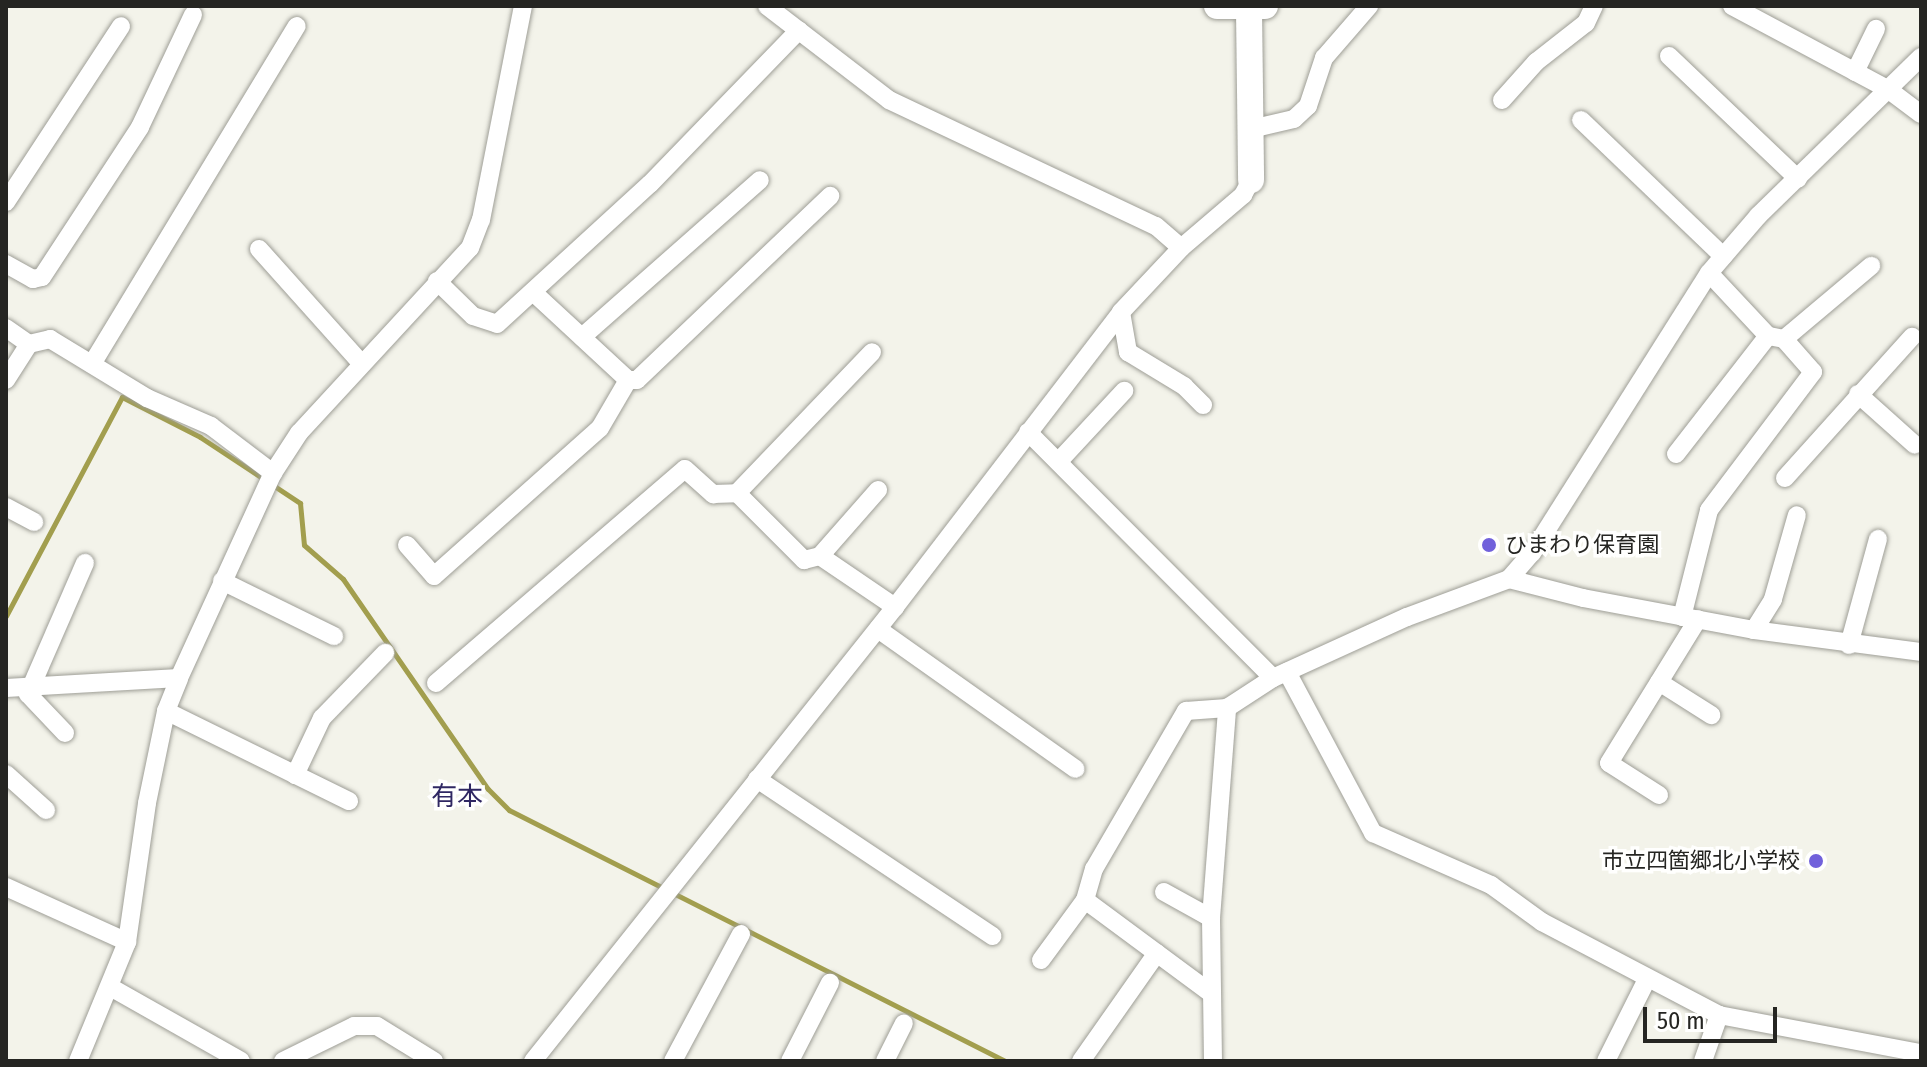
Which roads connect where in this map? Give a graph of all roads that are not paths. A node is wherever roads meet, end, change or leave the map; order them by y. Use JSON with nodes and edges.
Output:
{"nodes":[{"id":1,"x":523,"y":6,"type":"edge"},
{"id":2,"x":767,"y":6,"type":"edge"},
{"id":3,"x":1217,"y":6,"type":"edge"},
{"id":4,"x":1369,"y":6,"type":"edge"},
{"id":5,"x":1594,"y":6,"type":"edge"},
{"id":6,"x":1732,"y":6,"type":"edge"},
{"id":7,"x":1257,"y":8,"type":"edge"},
{"id":8,"x":193,"y":15,"type":"dead end"},
{"id":9,"x":121,"y":26,"type":"dead end"},
{"id":10,"x":297,"y":26,"type":"dead end"},
{"id":11,"x":1876,"y":29,"type":"dead end"},
{"id":12,"x":799,"y":30,"type":"junction"},
{"id":13,"x":1669,"y":56,"type":"dead end"},
{"id":14,"x":1921,"y":57,"type":"edge"},
{"id":15,"x":1855,"y":72,"type":"junction"},
{"id":16,"x":1889,"y":90,"type":"junction"},
{"id":17,"x":1502,"y":100,"type":"dead end"},
{"id":18,"x":1921,"y":114,"type":"edge"},
{"id":19,"x":1581,"y":120,"type":"dead end"},
{"id":20,"x":1251,"y":129,"type":"junction"},
{"id":21,"x":1798,"y":179,"type":"junction"},
{"id":22,"x":760,"y":180,"type":"dead end"},
{"id":23,"x":1251,"y":180,"type":"joint"},
{"id":24,"x":830,"y":196,"type":"dead end"},
{"id":25,"x":6,"y":202,"type":"edge"},
{"id":26,"x":1181,"y":248,"type":"junction"},
{"id":27,"x":259,"y":249,"type":"dead end"},
{"id":28,"x":1723,"y":256,"type":"junction"},
{"id":29,"x":6,"y":264,"type":"edge"},
{"id":30,"x":1871,"y":266,"type":"dead end"},
{"id":31,"x":1709,"y":273,"type":"junction"},
{"id":32,"x":437,"y":281,"type":"junction"},
{"id":33,"x":534,"y":293,"type":"junction"},
{"id":34,"x":1121,"y":312,"type":"junction"},
{"id":35,"x":6,"y":328,"type":"edge"},
{"id":36,"x":582,"y":337,"type":"junction"},
{"id":37,"x":1776,"y":337,"type":"junction"},
{"id":38,"x":1912,"y":337,"type":"dead end"},
{"id":39,"x":29,"y":344,"type":"junction"},
{"id":40,"x":872,"y":352,"type":"dead end"},
{"id":41,"x":360,"y":362,"type":"junction"},
{"id":42,"x":92,"y":364,"type":"junction"},
{"id":43,"x":6,"y":380,"type":"edge"},
{"id":44,"x":628,"y":380,"type":"junction"},
{"id":45,"x":1124,"y":391,"type":"dead end"},
{"id":46,"x":1858,"y":394,"type":"junction"},
{"id":47,"x":1203,"y":405,"type":"dead end"},
{"id":48,"x":1028,"y":432,"type":"junction"},
{"id":49,"x":1919,"y":444,"type":"edge"},
{"id":50,"x":1676,"y":454,"type":"dead end"},
{"id":51,"x":1059,"y":461,"type":"junction"},
{"id":52,"x":1785,"y":478,"type":"dead end"},
{"id":53,"x":270,"y":480,"type":"junction"},
{"id":54,"x":878,"y":490,"type":"dead end"},
{"id":55,"x":737,"y":493,"type":"junction"},
{"id":56,"x":6,"y":507,"type":"edge"},
{"id":57,"x":1797,"y":515,"type":"dead end"},
{"id":58,"x":34,"y":522,"type":"dead end"},
{"id":59,"x":1878,"y":539,"type":"dead end"},
{"id":60,"x":407,"y":545,"type":"dead end"},
{"id":61,"x":820,"y":556,"type":"junction"},
{"id":62,"x":85,"y":563,"type":"dead end"},
{"id":63,"x":1509,"y":579,"type":"junction"},
{"id":64,"x":222,"y":581,"type":"junction"},
{"id":65,"x":895,"y":607,"type":"junction"},
{"id":66,"x":1690,"y":618,"type":"junction"},
{"id":67,"x":878,"y":629,"type":"junction"},
{"id":68,"x":1754,"y":630,"type":"junction"},
{"id":69,"x":334,"y":636,"type":"dead end"},
{"id":70,"x":1849,"y":645,"type":"junction"},
{"id":71,"x":1921,"y":652,"type":"edge"},
{"id":72,"x":385,"y":653,"type":"dead end"},
{"id":73,"x":1280,"y":675,"type":"junction"},
{"id":74,"x":179,"y":678,"type":"junction"},
{"id":75,"x":1659,"y":682,"type":"junction"},
{"id":76,"x":436,"y":683,"type":"dead end"},
{"id":77,"x":29,"y":686,"type":"junction"},
{"id":78,"x":6,"y":688,"type":"edge"},
{"id":79,"x":1227,"y":708,"type":"junction"},
{"id":80,"x":166,"y":711,"type":"junction"},
{"id":81,"x":1711,"y":715,"type":"dead end"},
{"id":82,"x":65,"y":733,"type":"dead end"},
{"id":83,"x":1076,"y":769,"type":"dead end"},
{"id":84,"x":6,"y":774,"type":"edge"},
{"id":85,"x":295,"y":775,"type":"junction"},
{"id":86,"x":757,"y":779,"type":"junction"},
{"id":87,"x":1659,"y":795,"type":"dead end"},
{"id":88,"x":349,"y":801,"type":"dead end"},
{"id":89,"x":46,"y":810,"type":"dead end"},
{"id":90,"x":6,"y":887,"type":"edge"},
{"id":91,"x":1164,"y":892,"type":"dead end"},
{"id":92,"x":1085,"y":900,"type":"junction"},
{"id":93,"x":1211,"y":918,"type":"junction"},
{"id":94,"x":741,"y":934,"type":"dead end"},
{"id":95,"x":992,"y":936,"type":"dead end"},
{"id":96,"x":127,"y":942,"type":"junction"},
{"id":97,"x":1157,"y":953,"type":"junction"},
{"id":98,"x":1041,"y":960,"type":"dead end"},
{"id":99,"x":1647,"y":979,"type":"junction"},
{"id":100,"x":830,"y":983,"type":"dead end"},
{"id":101,"x":112,"y":988,"type":"junction"},
{"id":102,"x":1212,"y":994,"type":"junction"},
{"id":103,"x":1719,"y":1015,"type":"junction"},
{"id":104,"x":904,"y":1023,"type":"dead end"},
{"id":105,"x":1921,"y":1053,"type":"edge"},
{"id":106,"x":887,"y":1060,"type":"edge"},
{"id":107,"x":78,"y":1061,"type":"edge"},
{"id":108,"x":241,"y":1061,"type":"edge"},
{"id":109,"x":283,"y":1061,"type":"edge"},
{"id":110,"x":434,"y":1061,"type":"edge"},
{"id":111,"x":533,"y":1061,"type":"edge"},
{"id":112,"x":673,"y":1061,"type":"edge"},
{"id":113,"x":790,"y":1061,"type":"edge"},
{"id":114,"x":1081,"y":1061,"type":"edge"},
{"id":115,"x":1213,"y":1061,"type":"edge"},
{"id":116,"x":1606,"y":1061,"type":"edge"},
{"id":117,"x":1703,"y":1061,"type":"edge"}],
"edges":[{"from":1,"to":32,"type":"street"},
{"from":2,"to":12,"type":"street"},
{"from":3,"to":7,"type":"street"},
{"from":4,"to":20,"type":"street"},
{"from":5,"to":17,"type":"street"},
{"from":6,"to":15,"type":"street"},
{"from":7,"to":20,"type":"street"},
{"from":8,"to":29,"type":"street"},
{"from":9,"to":25,"type":"street"},
{"from":10,"to":42,"type":"street"},
{"from":11,"to":15,"type":"street"},
{"from":12,"to":26,"type":"street"},
{"from":12,"to":33,"type":"street"},
{"from":13,"to":21,"type":"street"},
{"from":14,"to":16,"type":"street"},
{"from":15,"to":16,"type":"street"},
{"from":16,"to":18,"type":"street"},
{"from":16,"to":21,"type":"street"},
{"from":19,"to":28,"type":"street"},
{"from":20,"to":23,"type":"street"},
{"from":21,"to":28,"type":"street"},
{"from":22,"to":36,"type":"street"},
{"from":23,"to":26,"type":"street"},
{"from":24,"to":44,"type":"street"},
{"from":26,"to":34,"type":"street"},
{"from":27,"to":41,"type":"street"},
{"from":28,"to":31,"type":"street"},
{"from":30,"to":37,"type":"street"},
{"from":31,"to":37,"type":"street"},
{"from":31,"to":63,"type":"street"},
{"from":32,"to":33,"type":"street"},
{"from":32,"to":41,"type":"street"},
{"from":33,"to":36,"type":"street"},
{"from":34,"to":47,"type":"street"},
{"from":34,"to":48,"type":"street"},
{"from":35,"to":39,"type":"street"},
{"from":36,"to":44,"type":"street"},
{"from":37,"to":50,"type":"street"},
{"from":37,"to":66,"type":"street"},
{"from":38,"to":46,"type":"street"},
{"from":39,"to":42,"type":"street"},
{"from":39,"to":43,"type":"street"},
{"from":40,"to":55,"type":"street"},
{"from":41,"to":53,"type":"street"},
{"from":42,"to":53,"type":"street"},
{"from":44,"to":60,"type":"street"},
{"from":45,"to":51,"type":"street"},
{"from":46,"to":49,"type":"street"},
{"from":46,"to":52,"type":"street"},
{"from":48,"to":51,"type":"street"},
{"from":48,"to":65,"type":"street"},
{"from":51,"to":73,"type":"street"},
{"from":53,"to":64,"type":"street"},
{"from":54,"to":61,"type":"street"},
{"from":55,"to":61,"type":"street"},
{"from":55,"to":76,"type":"street"},
{"from":56,"to":58,"type":"street"},
{"from":57,"to":68,"type":"street"},
{"from":59,"to":70,"type":"street"},
{"from":61,"to":65,"type":"street"},
{"from":62,"to":77,"type":"street"},
{"from":63,"to":66,"type":"street"},
{"from":63,"to":73,"type":"street"},
{"from":64,"to":69,"type":"street"},
{"from":64,"to":74,"type":"street"},
{"from":65,"to":67,"type":"street"},
{"from":66,"to":68,"type":"street"},
{"from":66,"to":75,"type":"street"},
{"from":67,"to":83,"type":"street"},
{"from":67,"to":86,"type":"street"},
{"from":68,"to":70,"type":"street"},
{"from":70,"to":71,"type":"street"},
{"from":72,"to":85,"type":"street"},
{"from":73,"to":79,"type":"street"},
{"from":73,"to":99,"type":"street"},
{"from":74,"to":77,"type":"street"},
{"from":74,"to":80,"type":"street"},
{"from":75,"to":81,"type":"street"},
{"from":75,"to":87,"type":"street"},
{"from":77,"to":78,"type":"street"},
{"from":77,"to":82,"type":"street"},
{"from":79,"to":92,"type":"street"},
{"from":79,"to":93,"type":"street"},
{"from":80,"to":85,"type":"street"},
{"from":80,"to":96,"type":"street"},
{"from":84,"to":89,"type":"street"},
{"from":85,"to":88,"type":"street"},
{"from":86,"to":95,"type":"street"},
{"from":86,"to":111,"type":"street"},
{"from":90,"to":96,"type":"street"},
{"from":91,"to":93,"type":"street"},
{"from":92,"to":97,"type":"street"},
{"from":92,"to":98,"type":"street"},
{"from":93,"to":102,"type":"street"},
{"from":94,"to":112,"type":"street"},
{"from":96,"to":101,"type":"street"},
{"from":97,"to":102,"type":"street"},
{"from":97,"to":114,"type":"street"},
{"from":99,"to":103,"type":"street"},
{"from":99,"to":116,"type":"street"},
{"from":100,"to":113,"type":"street"},
{"from":101,"to":107,"type":"street"},
{"from":101,"to":108,"type":"street"},
{"from":102,"to":115,"type":"street"},
{"from":103,"to":105,"type":"street"},
{"from":103,"to":117,"type":"street"},
{"from":104,"to":106,"type":"street"},
{"from":109,"to":110,"type":"street"}]}
